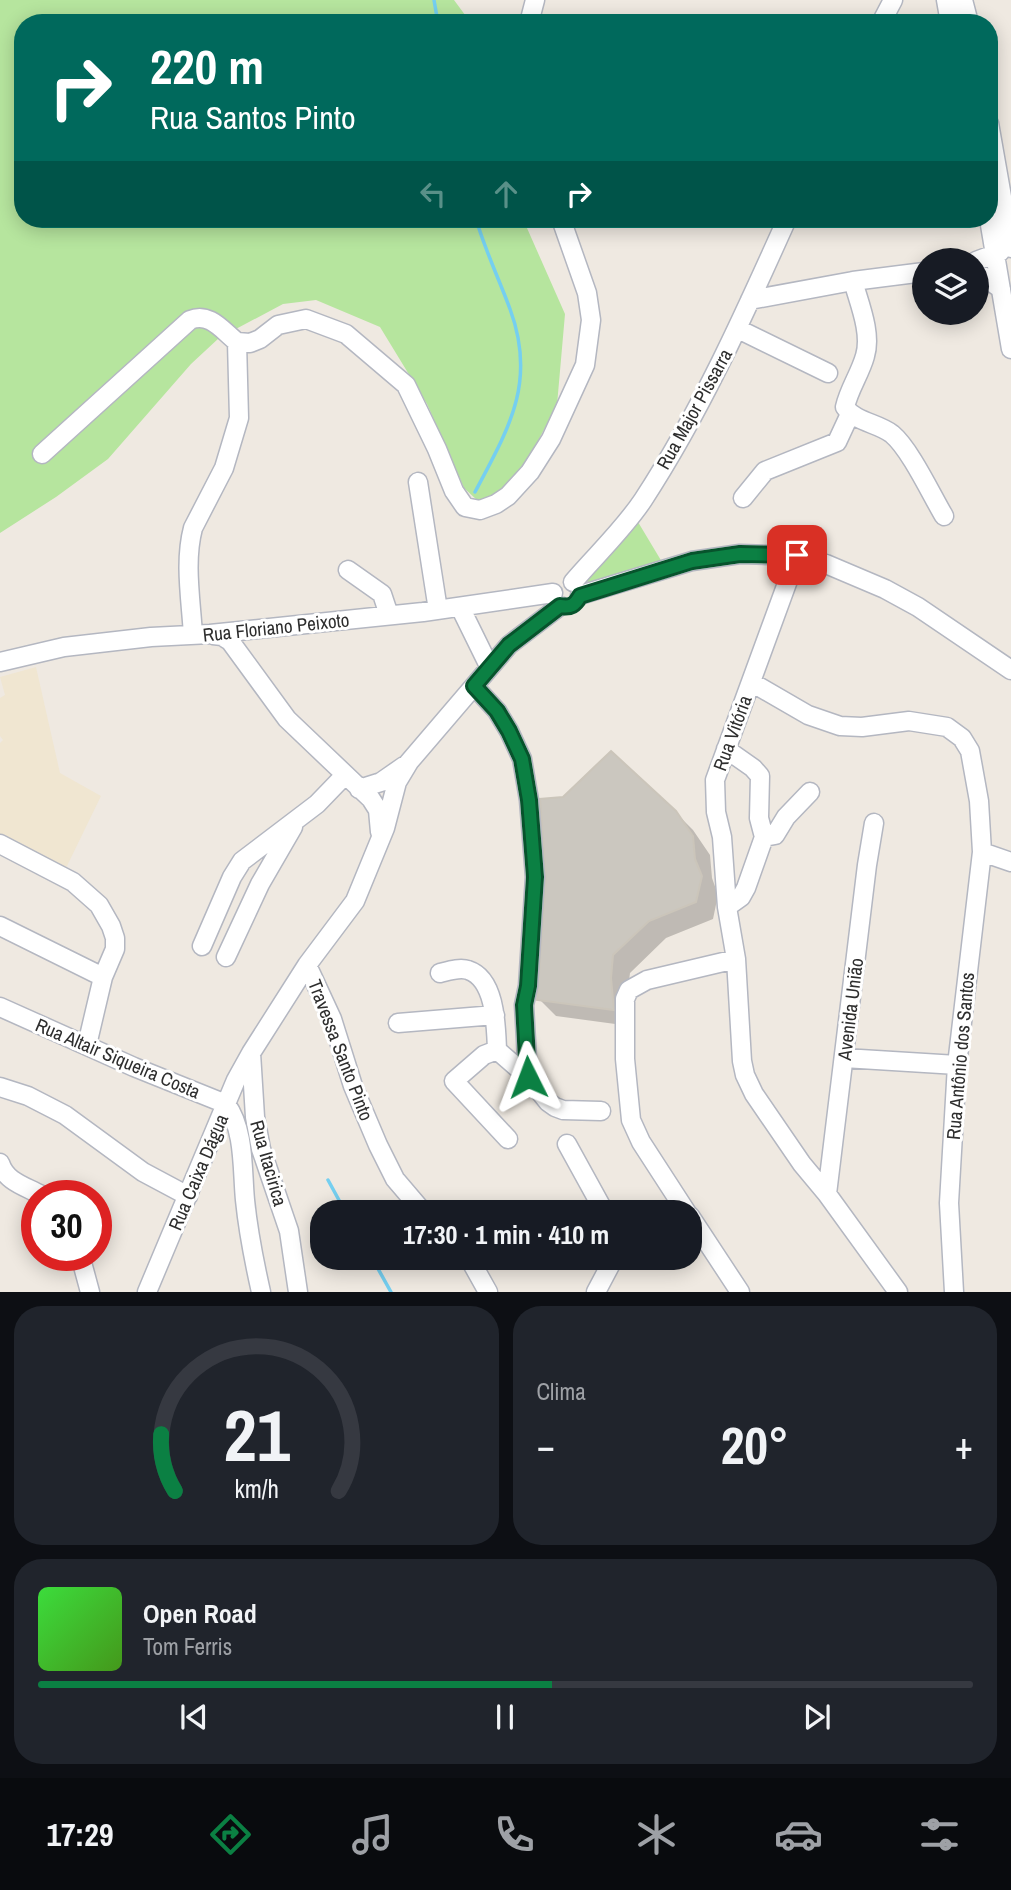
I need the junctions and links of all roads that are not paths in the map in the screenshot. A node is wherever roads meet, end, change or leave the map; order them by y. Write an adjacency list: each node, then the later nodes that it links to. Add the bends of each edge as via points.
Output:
1 (998, 165): 2 (street)
2 (1008, 211): 6 (street)
3 (564, 228): 15 (street, via 587,293 591,320 585,365 551,439 530,472 508,496 481,510 465,507 454,491 406,385 346,334 306,319 278,324 250,343)
4 (783, 228): 8 (street, Rua Major Pissarra)
5 (993, 228): 6 (street)
6 (1003, 251): 11 (street)
7 (912, 274): 10 (street)
8 (762, 275): 12 (street, via 764,287); 13 (street, Rua Major Pissarra)
9 (989, 280): 11 (street)
10 (853, 281): 12 (street); 18 (street, via 867,346 846,403)
11 (1001, 289): 16 (street)
12 (775, 295): 13 (street)
13 (750, 300): 14 (street, Rua Major Pissarra)
14 (738, 329): 17 (street); 25 (street, Rua Major Pissarra, via 706,394 642,502)
15 (237, 342): 19 (street, via 209,318 190,320); 31 (street, via 239,418 224,468 193,528 188,558)
16 (1011, 349)
17 (828, 373)
18 (850, 414): 21 (street, via 838,442 765,471); 22 (street, via 878,425 901,443)
19 (42, 454)
20 (418, 482): 28 (street)
21 (743, 498)
22 (944, 516)
23 (797, 555): 25 (street, via 740,554 692,561); 35 (street, via 885,589); 36 (street, Rua Vitória)
24 (348, 570): 29 (street, via 382,594)
25 (577, 589): 26 (street, via 560,582)
26 (557, 600): 27 (street, Rua Floriano Peixoto); 34 (street)
27 (460, 607): 28 (street, Rua Floriano Peixoto); 34 (street)
28 (438, 610): 29 (street, Rua Floriano Peixoto)
29 (390, 615): 30 (street, Rua Floriano Peixoto)
30 (252, 629): 31 (street, Rua Floriano Peixoto); 32 (street, via 242,637)
31 (201, 635): 32 (street, via 226,637); 33 (street, Rua Floriano Peixoto, via 64,647)
32 (241, 655): 40 (street, via 287,719)
33 (0, 662)
34 (489, 666): 37 (street)
35 (1010, 670)
36 (751, 682): 38 (street, Rua Vitória); 48 (street, Rua Antônio dos Santos, via 808,715 840,726 909,721 947,727 962,738 974,770)
37 (474, 686): 39 (street); 66 (street, via 509,731 522,759 529,800 535,877 524,1005)
38 (726, 749): 45 (street, via 760,776); 50 (street, Rua Vitória, via 715,792)
39 (410, 762): 41 (street, via 381,782); 46 (street, Travessa Santo Pinto, via 397,782)
40 (345, 775): 41 (street); 43 (street)
41 (359, 789): 46 (street, via 377,810)
42 (810, 792): 45 (street, via 775,835)
43 (297, 820): 52 (street, via 242,861); 53 (street)
44 (874, 823): 64 (street, Avenida União)
45 (764, 837): 50 (street, via 746,888)
46 (381, 838): 55 (street, Travessa Santo Pinto, via 355,901)
47 (0, 844): 57 (street, via 73,882 99,905 115,938)
48 (982, 852): 49 (street); 65 (street, Rua Antônio dos Santos)
49 (1011, 862)
50 (727, 907): 54 (street, Rua Vitória)
51 (0, 926): 57 (street)
52 (202, 946)
53 (226, 957)
54 (736, 959): 74 (street, Rua Vitória, via 746,1074 754,1094); 78 (street, via 647,979 629,990 625,999 631,1120)
55 (307, 965): 63 (street); 76 (street, Travessa Santo Pinto, via 379,1145 395,1179)
56 (440, 973): 59 (street, via 464,968 475,974 488,990)
57 (103, 978): 61 (street)
58 (0, 1007): 61 (street, Rua Altair Siqueira Costa)
59 (495, 1014): 60 (street); 62 (street)
60 (398, 1023)
61 (86, 1045): 68 (street, Rua Altair Siqueira Costa)
62 (497, 1050): 66 (street); 70 (street, via 484,1055 454,1081)
63 (251, 1053): 68 (street, Rua Caixa Dágua); 86 (street, Rua Itacirica, via 259,1139 289,1231)
64 (844, 1058): 65 (street); 74 (street, Avenida União)
65 (957, 1065): 91 (street, Rua Antônio dos Santos, via 949,1203)
66 (528, 1077): 69 (street, via 555,1107)
67 (0, 1087): 75 (street, via 65,1115 143,1172)
68 (229, 1109): 75 (street, Rua Caixa Dágua); 85 (street, via 242,1157)
69 (601, 1111)
70 (508, 1139)
71 (566, 1144): 77 (street)
72 (0, 1163): 73 (street, via 11,1181)
73 (21, 1186)
74 (827, 1194): 90 (street, Rua Vitória)
75 (188, 1196): 84 (street, Rua Caixa Dágua)
76 (413, 1200)
77 (598, 1200)
78 (679, 1200)
79 (702, 1235): 89 (street)
80 (476, 1270): 87 (street)
81 (608, 1270): 88 (street)
82 (84, 1271): 83 (street)
83 (90, 1292)
84 (147, 1292)
85 (261, 1292)
86 (298, 1292)
87 (488, 1292)
88 (596, 1292)
89 (740, 1292)
90 (898, 1292)
91 (954, 1292)

